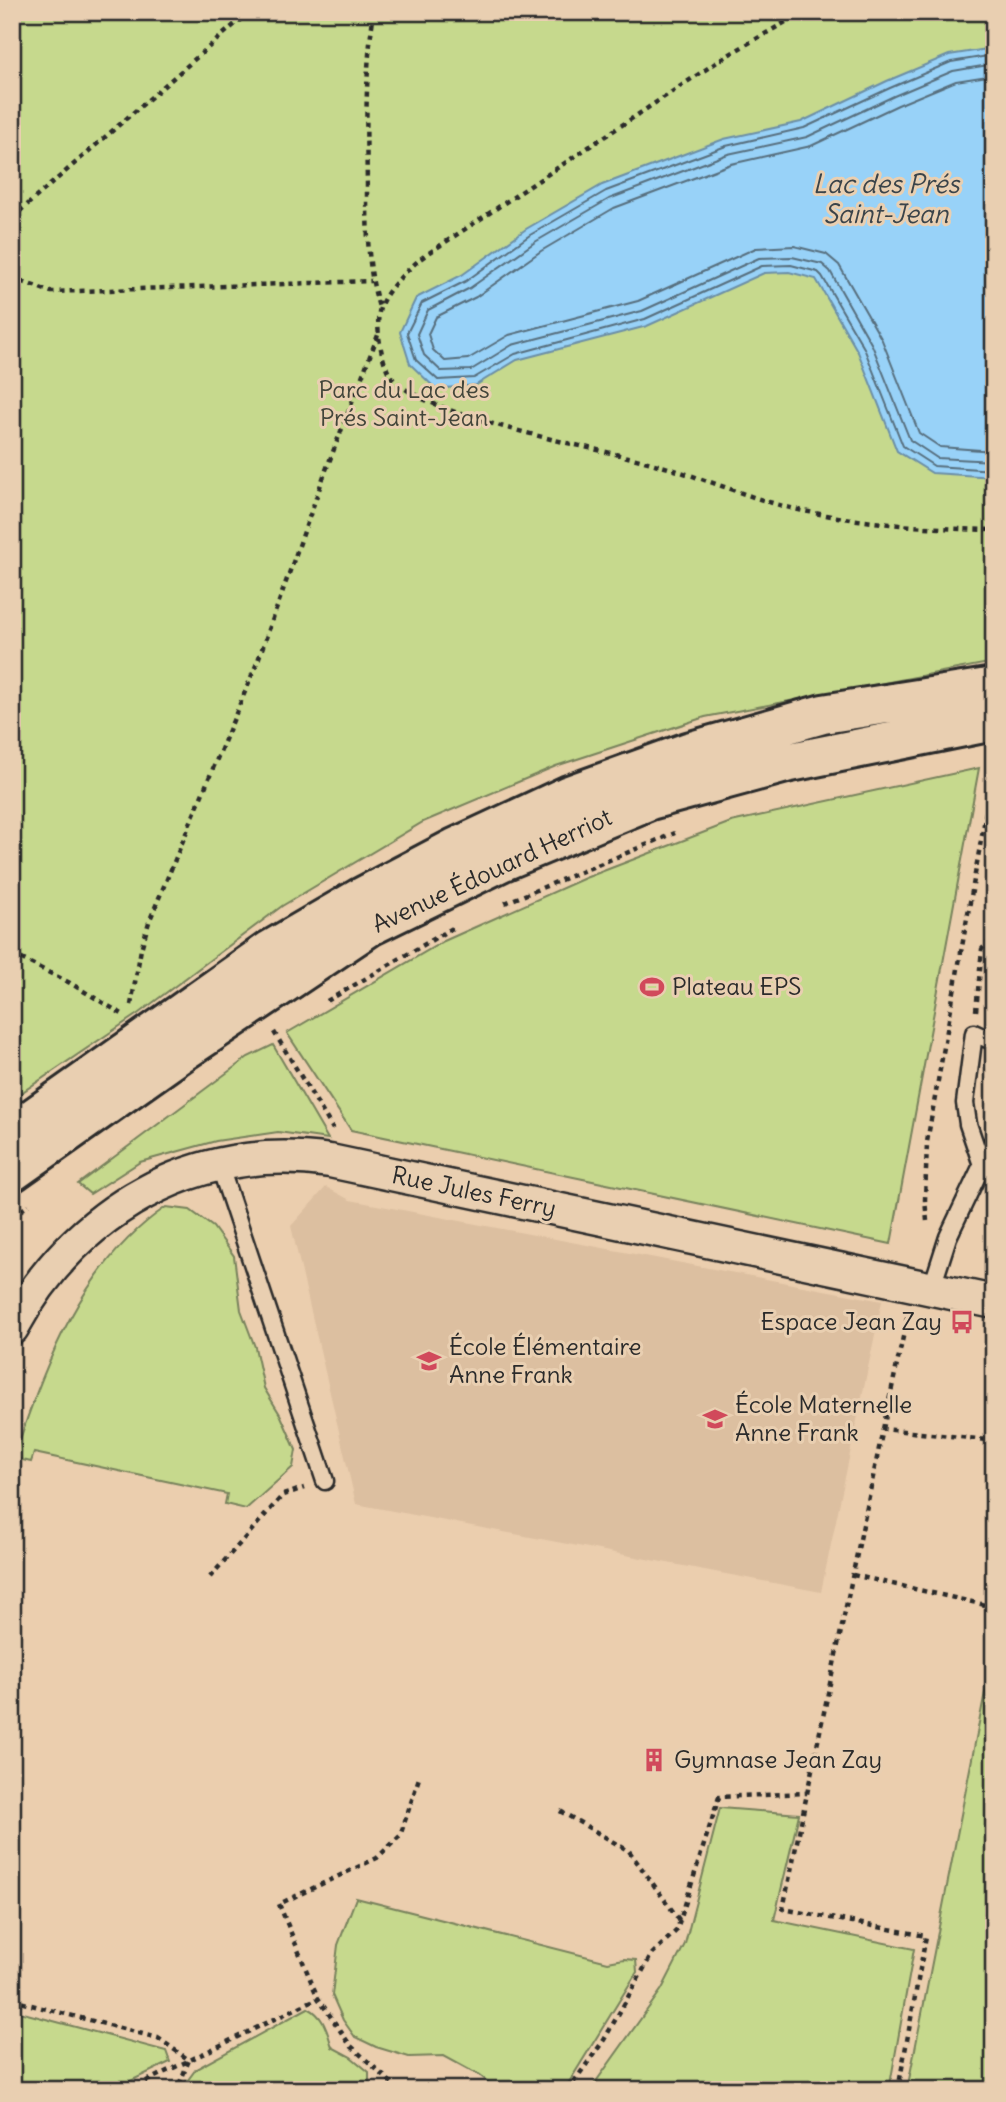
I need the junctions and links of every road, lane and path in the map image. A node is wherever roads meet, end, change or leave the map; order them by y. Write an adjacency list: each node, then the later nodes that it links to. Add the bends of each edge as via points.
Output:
1 (249, 12): 4 (path)
2 (374, 12): 6 (path, via 366,160)
3 (803, 12): 7 (path, via 723,58 420,259 399,279)
4 (12, 218)
5 (12, 278): 6 (path, via 51,292)
6 (371, 281): 7 (path)
7 (380, 308): 8 (path)
8 (379, 334): 9 (path, via 390,374 407,390 478,419 656,464 798,510 934,529); 20 (path, via 257,663 149,922 141,949)
9 (994, 530)
10 (994, 687): 20 (main road, Avenue Édouard Herriot, via 823,715 688,752 569,795 360,898)
11 (994, 721): 30 (main road, Avenue Édouard Herriot, via 786,763 650,800 501,862 370,926 179,1054)
12 (994, 768): 32 (path, via 927,1142)
13 (676, 832): 14 (path)
14 (502, 904)
15 (466, 921): 18 (path)
16 (994, 936): 22 (path, via 982,949)
17 (12, 954): 20 (path, via 90,995)
18 (322, 1004)
19 (286, 1025): 21 (path)
20 (136, 1030): 25 (main road, Avenue Édouard Herriot)
21 (274, 1032): 23 (path); 29 (path)
22 (974, 1033): 24 (lane); 28 (lane, via 965,1103)
23 (263, 1038)
24 (994, 1042)
25 (12, 1133)
26 (994, 1140): 28 (lane)
27 (219, 1164): 29 (street, Rue Jules Ferry, via 296,1156); 35 (street, Rue Jules Ferry, via 168,1180 110,1213 56,1264); 38 (lane)
28 (982, 1165): 33 (lane)
29 (356, 1167): 33 (street, Rue Jules Ferry)
30 (23, 1186): 31 (path)
31 (12, 1216)
32 (928, 1229)
33 (922, 1288): 34 (street, Rue Jules Ferry); 36 (path)
34 (994, 1302)
35 (12, 1328)
36 (883, 1429): 37 (path); 39 (path)
37 (988, 1440)
38 (325, 1481): 40 (path, via 283,1495)
39 (853, 1575): 41 (path); 43 (path)
40 (210, 1577)
41 (994, 1607)
42 (419, 1778): 46 (path, via 400,1836 377,1858 279,1905)
43 (807, 1793): 45 (path, via 719,1797); 53 (path, via 783,1909 926,1936)
44 (560, 1811): 45 (path, via 629,1851)
45 (680, 1921): 52 (path, via 677,1930 652,1954 604,2040)
46 (318, 1998): 48 (path); 51 (path, via 350,2045)
47 (12, 2000): 48 (path, via 158,2038)
48 (189, 2060): 49 (path); 50 (path)
49 (128, 2090)
50 (177, 2090)
51 (399, 2090)
52 (568, 2090)
53 (898, 2090)

